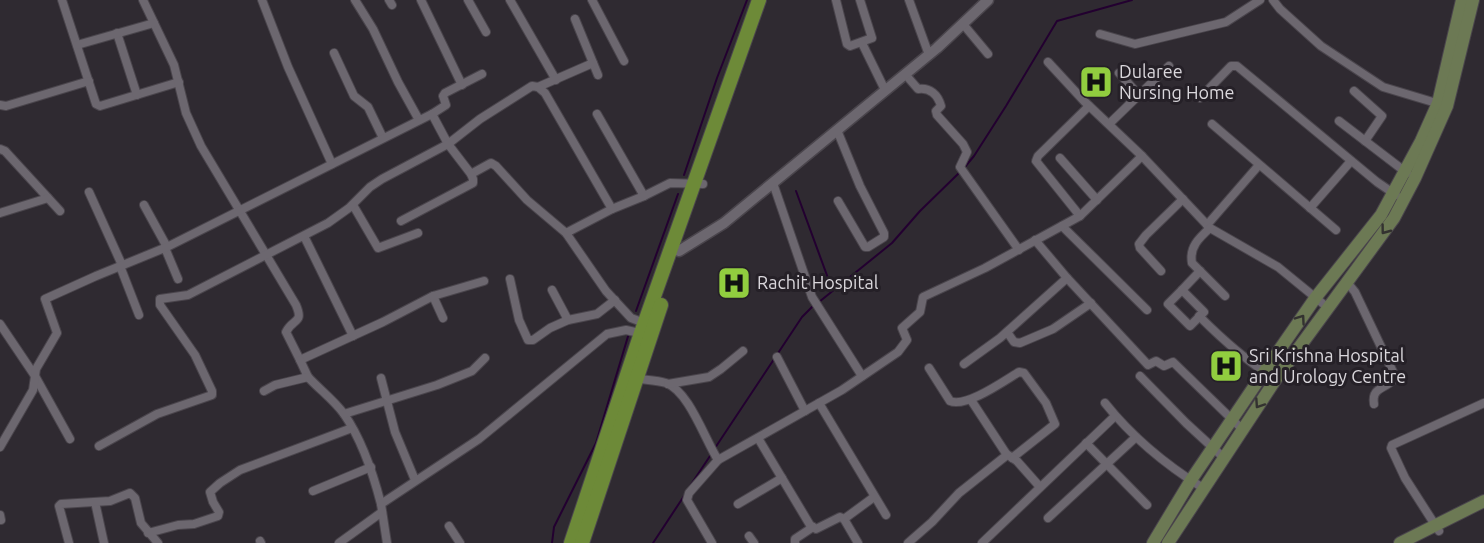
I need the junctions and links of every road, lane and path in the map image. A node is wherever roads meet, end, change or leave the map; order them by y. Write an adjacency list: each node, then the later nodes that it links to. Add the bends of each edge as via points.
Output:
1 (62, 0): 26 (street)
2 (143, 0): 20 (street)
3 (262, 0): 65 (street)
4 (355, 0): 53 (street)
5 (421, 0): 41 (street)
6 (468, 0): 22 (street)
7 (510, 0): 38 (street)
8 (592, 0): 30 (street)
9 (759, 0): 69 (main road)
10 (766, 0): 69 (main road)
11 (836, 0): 25 (street, via 847,44)
12 (860, 0): 25 (street, via 872,36)
13 (909, 0): 29 (street)
14 (988, 0): 21 (street)
15 (1260, 0): 24 (street, via 1226,22 1135,44)
16 (1273, 0): 48 (street, via 1321,46 1383,87)
17 (1462, 0): 48 (main road)
18 (1473, 0): 48 (main road)
19 (575, 19): 32 (street)
20 (154, 22): 23 (street); 40 (street)
21 (963, 24): 28 (street); 29 (street)
22 (486, 32)
23 (117, 33): 26 (street); 45 (street)
24 (1100, 34)
25 (862, 44): 43 (street)
26 (77, 45): 39 (street)
27 (334, 53): 58 (street, via 354,96 368,107)
28 (988, 54)
29 (929, 55): 36 (street)
30 (624, 61)
31 (1048, 62): 50 (street)
32 (593, 63): 37 (street); 38 (street)
33 (1169, 66): 46 (street)
34 (1119, 73): 46 (street)
35 (482, 74): 41 (street)
36 (906, 74): 43 (street); 96 (street, via 914,87 931,90 940,100 937,115 966,152 960,167)
37 (598, 75)
38 (556, 80): 42 (street)
39 (88, 81): 45 (street, via 100,106); 49 (street)
40 (179, 82): 45 (street); 84 (street, via 186,113 201,146)
41 (462, 85): 51 (street, via 445,93 446,105)
42 (538, 87): 60 (street, via 522,91); 82 (street)
43 (885, 90): 57 (street)
44 (1353, 91): 59 (street, via 1383,116)
45 (137, 95)
46 (1139, 95): 55 (street)
47 (1200, 98): 64 (street, via 1231,66 1237,66)
48 (1442, 104): 68 (main road)
49 (0, 105)
50 (1089, 106): 55 (street); 86 (street, via 1036,161)
51 (432, 114): 53 (street); 60 (street)
52 (597, 114): 73 (street)
53 (419, 120): 58 (street)
54 (1339, 121): 59 (street)
55 (1108, 124): 62 (street)
56 (1212, 124): 66 (street)
57 (837, 130): 70 (street); 77 (street, via 884,237 865,247)
58 (383, 138): 65 (street)
59 (1365, 141): 68 (street)
60 (448, 144): 67 (street); 79 (street, via 382,179)
61 (0, 149): 74 (street)
62 (1142, 156): 75 (street); 76 (street)
63 (1060, 158): 75 (street)
64 (1351, 160): 72 (street); 81 (street)
65 (332, 164): 84 (street)
66 (1259, 165): 81 (street); 89 (street)
67 (471, 174): 87 (street, via 473,183); 92 (street, via 491,163)
68 (1410, 175): 72 (main road); 78 (main road)
69 (699, 183): 73 (street, via 670,183); 97 (main road)
70 (773, 183): 97 (street, via 724,223); 132 (street, via 812,297)
71 (89, 192): 99 (street)
72 (1393, 193): 78 (street); 111 (main road, via 1381,215)
73 (644, 196): 82 (street)
74 (48, 198): 83 (street); 85 (street)
75 (1097, 200): 86 (street)
76 (1183, 200): 89 (street); 100 (street, via 1139,244)
77 (838, 201)
78 (1404, 201): 106 (main road, one-way to 106)
79 (353, 205): 91 (street, via 378,248); 93 (street)
80 (144, 206): 95 (street)
81 (1310, 208): 90 (street)
82 (612, 209): 92 (street)
83 (60, 211)
84 (240, 211): 95 (street); 98 (street)
85 (0, 213)
86 (1080, 216): 88 (street)
87 (401, 221)
88 (1062, 226): 94 (street); 115 (street)
89 (1208, 227): 101 (street, via 1196,241 1190,260); 111 (street, via 1278,267)
90 (1336, 230)
91 (418, 233)
92 (566, 233): 112 (street)
93 (304, 236): 98 (street); 123 (street)
94 (1035, 240): 96 (street); 102 (street)
95 (166, 248): 99 (street); 103 (street)
96 (1018, 249): 132 (street, via 924,297 920,312 902,328 908,340)
97 (675, 250): 121 (main road)
98 (267, 255): 127 (street, via 300,315 286,332); 156 (street, via 188,295 159,301 198,359 212,395 151,417)
99 (121, 266): 116 (street); 131 (street, via 45,299 57,333)
100 (1161, 271)
101 (1200, 272): 108 (street); 110 (street)
102 (1067, 278): 113 (street); 122 (street)
103 (178, 279)
104 (510, 279): 119 (street, via 516,310 528,340)
105 (484, 281): 109 (street)
106 (1346, 281): 114 (main road); 145 (street, via 1393,372 1390,384 1375,392)
107 (552, 290): 119 (street)
108 (1182, 290): 117 (street, via 1204,312); 117 (street, via 1168,304 1190,326)
109 (433, 296): 118 (street); 123 (street)
110 (1226, 296)
111 (1316, 297): 114 (street); 130 (main road, one-way to 111)
112 (615, 300): 119 (street, via 597,314); 121 (street)
113 (1091, 303): 122 (street, via 1053,329 1020,343 1014,342); 149 (street, via 1148,365 1156,361 1164,366 1173,362)
114 (1327, 307): 137 (main road)
115 (1147, 310)
116 (139, 315)
117 (1199, 316): 130 (street)
118 (443, 318)
119 (568, 320)
120 (1, 329): 131 (street)
121 (648, 330): 136 (main road); 164 (street, via 607,334 479,439)
122 (1007, 332): 128 (street)
123 (352, 336): 127 (street)
124 (743, 351): 138 (street, via 709,377)
125 (777, 357): 146 (street)
126 (485, 358): 140 (street, via 472,371)
127 (300, 360): 134 (street)
128 (964, 364)
129 (929, 368): 141 (street, via 952,403)
130 (1264, 372): 137 (street); 149 (main road)
131 (35, 376): 154 (street); 157 (street, via 33,390)
132 (862, 376): 142 (street)
133 (1140, 376): 158 (street)
134 (309, 377): 139 (street); 147 (street)
135 (381, 378): 140 (street)
136 (632, 378): 138 (street); 189 (main road); 190 (main road)
137 (1276, 379): 151 (main road, one-way to 151)
138 (668, 384): 160 (street, via 691,406)
139 (264, 391)
140 (387, 400): 147 (street); 164 (street, via 395,432)
141 (970, 400): 159 (street); 159 (street, via 1022,372 1046,403 1054,425)
142 (819, 403): 146 (street); 169 (street)
143 (1105, 403): 148 (street)
144 (1484, 403): 181 (street, via 1392,445 1405,478)
145 (1374, 404)
146 (805, 411): 153 (street)
147 (344, 414): 150 (street)
148 (1115, 416): 152 (street); 155 (street)
149 (1232, 421): 151 (street); 158 (main road)
150 (352, 428): 162 (street); 182 (street, via 234,473 210,492 218,516)
151 (1242, 429): 158 (main road)
152 (1136, 437): 161 (street); 165 (street)
153 (759, 438): 160 (street); 163 (street)
154 (70, 439)
155 (1086, 443): 161 (street); 166 (street)
156 (99, 446)
157 (0, 447)
158 (1218, 453): 165 (main road); 167 (main road)
159 (1010, 456): 166 (street); 194 (street, via 959,493)
160 (718, 460): 191 (street, via 687,500)
161 (1107, 464): 173 (street); 177 (street)
162 (371, 467): 168 (street); 174 (street)
163 (782, 478): 172 (street); 180 (street)
164 (415, 480): 174 (street)
165 (1191, 480): 167 (street); 196 (main road)
166 (1040, 487): 195 (street)
167 (1203, 488): 197 (main road)
168 (312, 491)
169 (874, 496): 176 (street); 178 (street)
170 (1484, 501): 181 (main road)
171 (94, 502): 182 (street, via 132,494 138,518); 183 (street, via 59,506); 184 (street)
172 (738, 504)
173 (1147, 505)
174 (382, 508): 186 (street); 187 (street)
175 (1484, 509): 181 (main road)
176 (886, 515)
177 (1048, 518)
178 (844, 519): 180 (street); 193 (street)
179 (449, 526): 188 (street)
180 (813, 527): 192 (street)
181 (1437, 528): 198 (main road); 199 (main road)
182 (148, 533): 185 (street)
183 (69, 543)
184 (104, 543)
185 (158, 543)
186 (339, 543)
187 (387, 543)
188 (460, 543)
189 (571, 543)
190 (582, 543)
191 (712, 543)
192 (795, 543)
193 (858, 543)
194 (908, 543)
195 (982, 543)
196 (1153, 543)
197 (1168, 543)
198 (1400, 543)
199 (1417, 543)

